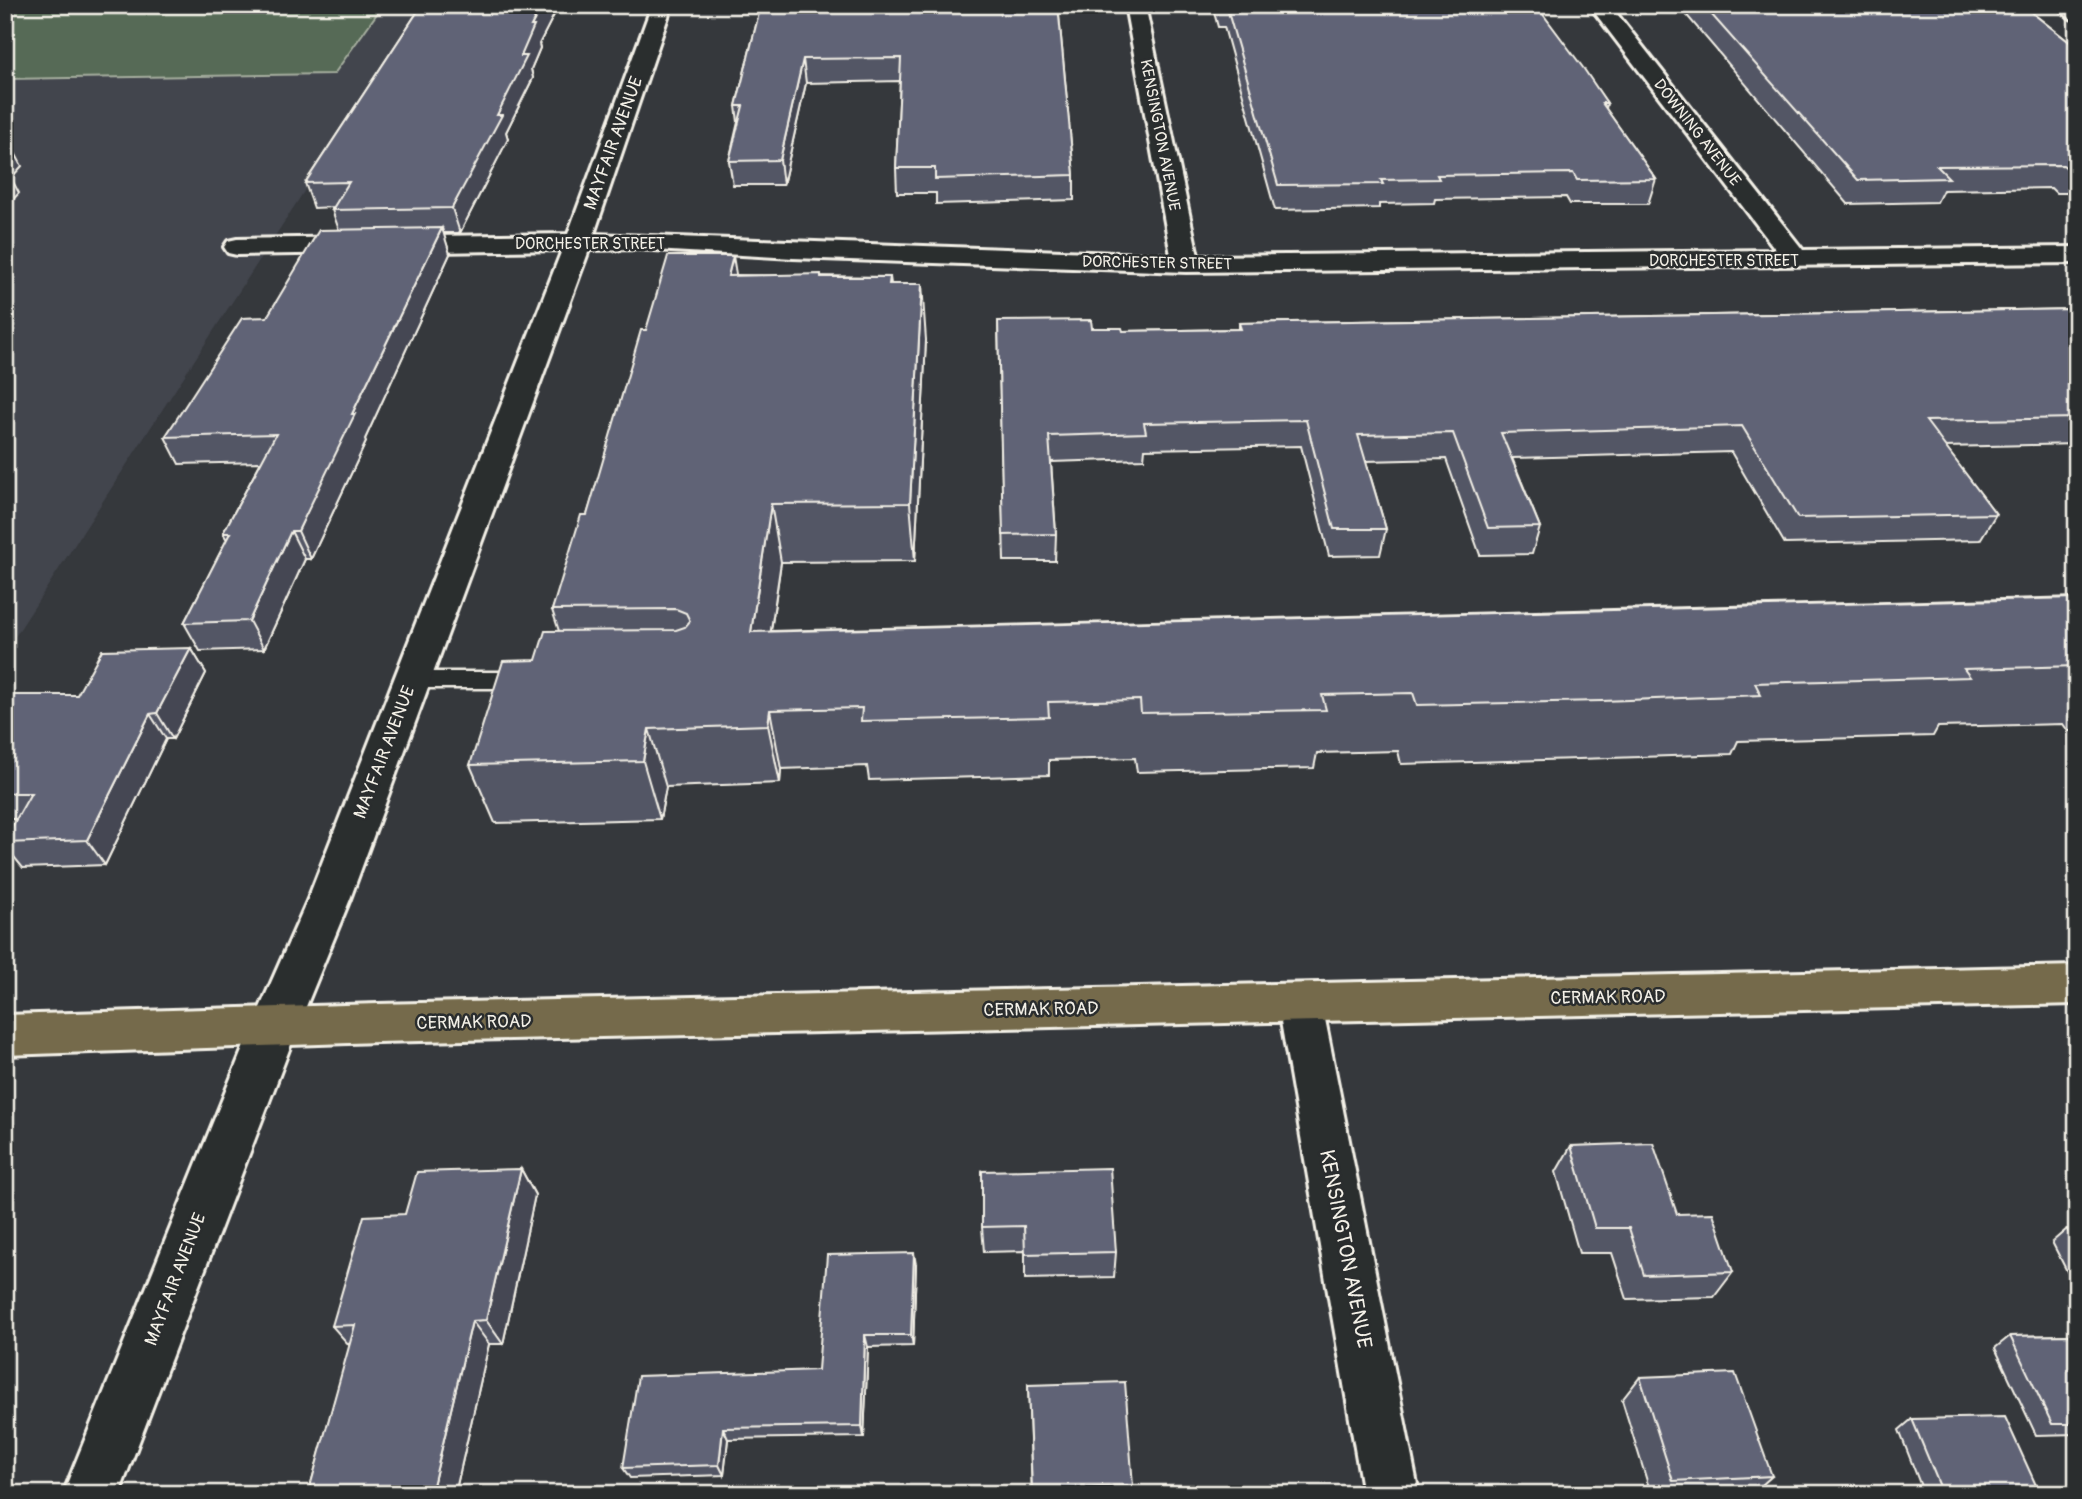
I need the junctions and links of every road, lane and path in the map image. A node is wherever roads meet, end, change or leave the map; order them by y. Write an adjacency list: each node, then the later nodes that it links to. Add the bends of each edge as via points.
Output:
1 (662, 5): 6 (street, MAYFAIR AVENUE)
2 (1135, 5): 10 (street, KENSINGTON AVENUE)
3 (1599, 5): 9 (street, DOWNING AVENUE)
4 (2065, 5): 5 (street)
5 (2077, 14)
6 (578, 241): 7 (street, DORCHESTER STREET); 10 (street, DORCHESTER STREET); 12 (street, MAYFAIR AVENUE)
7 (237, 247)
8 (2077, 255): 9 (street, DORCHESTER STREET)
9 (1797, 260): 10 (street, DORCHESTER STREET)
10 (1186, 264)
11 (555, 679): 12 (lane)
12 (412, 680): 15 (street, MAYFAIR AVENUE)
13 (2077, 985): 14 (main road, CERMAK ROAD)
14 (1300, 1004): 15 (main road, CERMAK ROAD); 18 (street, KENSINGTON AVENUE)
15 (275, 1026): 16 (main road, CERMAK ROAD); 17 (street, MAYFAIR AVENUE)
16 (5, 1035)
17 (91, 1494)
18 (1391, 1494)

